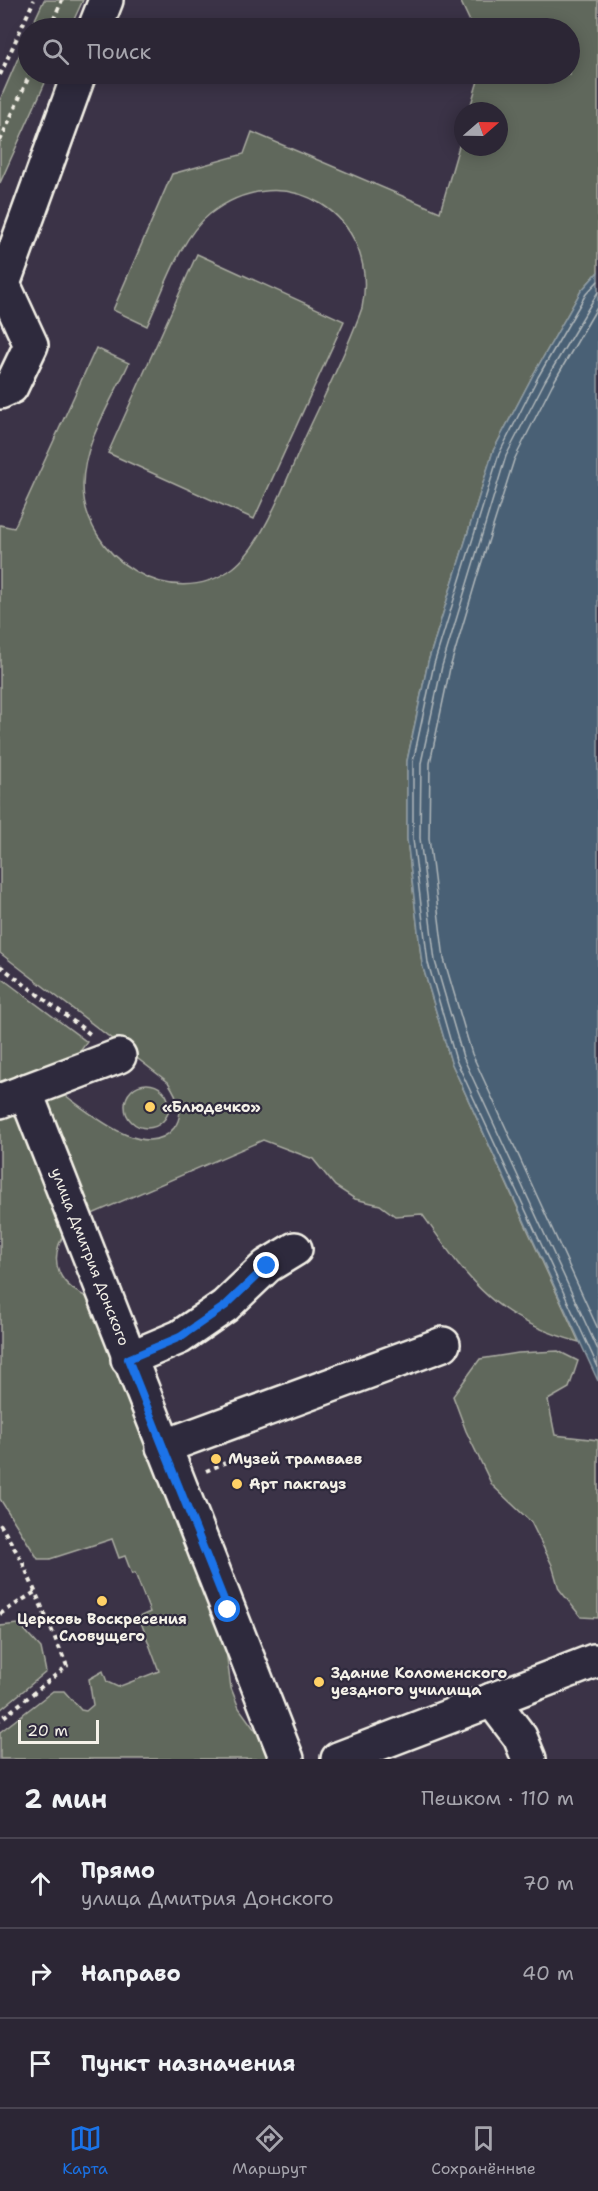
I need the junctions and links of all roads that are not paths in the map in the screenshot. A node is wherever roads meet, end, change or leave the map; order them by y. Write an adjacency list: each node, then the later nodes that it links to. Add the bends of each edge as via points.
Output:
1 (106, 0): 2 (street)
2 (99, 18)
3 (75, 84): 4 (street, via 3,284 30,345 11,387)
4 (0, 392)
5 (119, 1056): 6 (street)
6 (12, 1096): 9 (street, улица Дмитрия Донского, via 74,1222)
7 (295, 1249): 9 (street, via 267,1266 225,1306 180,1337)
8 (443, 1344): 10 (street)
9 (128, 1359): 10 (street, улица Дмитрия Донского)
10 (163, 1447): 13 (street, улица Дмитрия Донского)
11 (594, 1661): 12 (street)
12 (492, 1700): 14 (street); 15 (street, via 520,1737)
13 (287, 1759)
14 (338, 1759)
15 (529, 1759)

